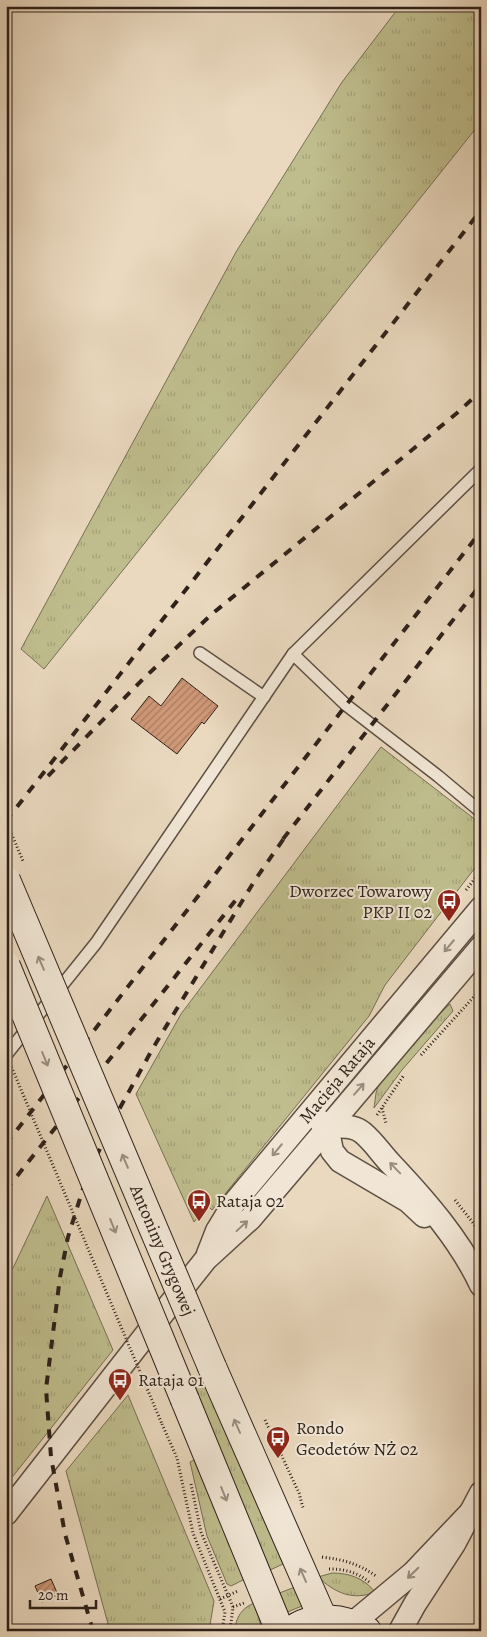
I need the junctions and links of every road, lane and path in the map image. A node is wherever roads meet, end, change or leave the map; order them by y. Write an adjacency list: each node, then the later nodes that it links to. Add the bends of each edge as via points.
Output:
1 (481, 469): 3 (lane)
2 (200, 653): 4 (lane)
3 (292, 654): 4 (lane); 5 (lane, via 346,705)
4 (264, 696): 11 (lane, via 96,944)
5 (481, 812)
6 (6, 880): 23 (street, Antoniny Grygowej, one-way to 6, bridge, via 212,1367)
7 (481, 908): 15 (street, Macieja Rataja, one-way to 15)
8 (481, 947): 16 (street, Macieja Rataja, one-way to 8)
9 (6, 966): 27 (street, Antoniny Grygowej, one-way to 27, bridge)
10 (481, 989): 12 (path)
11 (6, 1055): 25 (path, bridge, via 177,1458 193,1534 225,1612)
12 (419, 1058)
13 (406, 1072): 14 (path)
14 (382, 1107)
15 (309, 1112): 16 (street); 18 (street, Macieja Rataja, one-way to 18, via 234,1203 217,1231)
16 (327, 1126): 17 (street, via 332,1152 340,1161 408,1201); 17 (street, one-way to 16, via 418,1192 362,1133 349,1126); 18 (street, Macieja Rataja, one-way to 16, via 251,1218)
17 (459, 1247): 19 (street)
18 (206, 1260): 22 (street, Macieja Rataja)
19 (481, 1285)
20 (189, 1474): 26 (path, via 201,1532 233,1607)
21 (476, 1503): 24 (street, one-way to 24); 29 (street)
22 (6, 1514)
23 (323, 1619): 24 (street); 28 (street)
24 (360, 1627)
25 (222, 1631)
26 (230, 1631)
27 (280, 1631)
28 (291, 1631)
29 (400, 1631)

